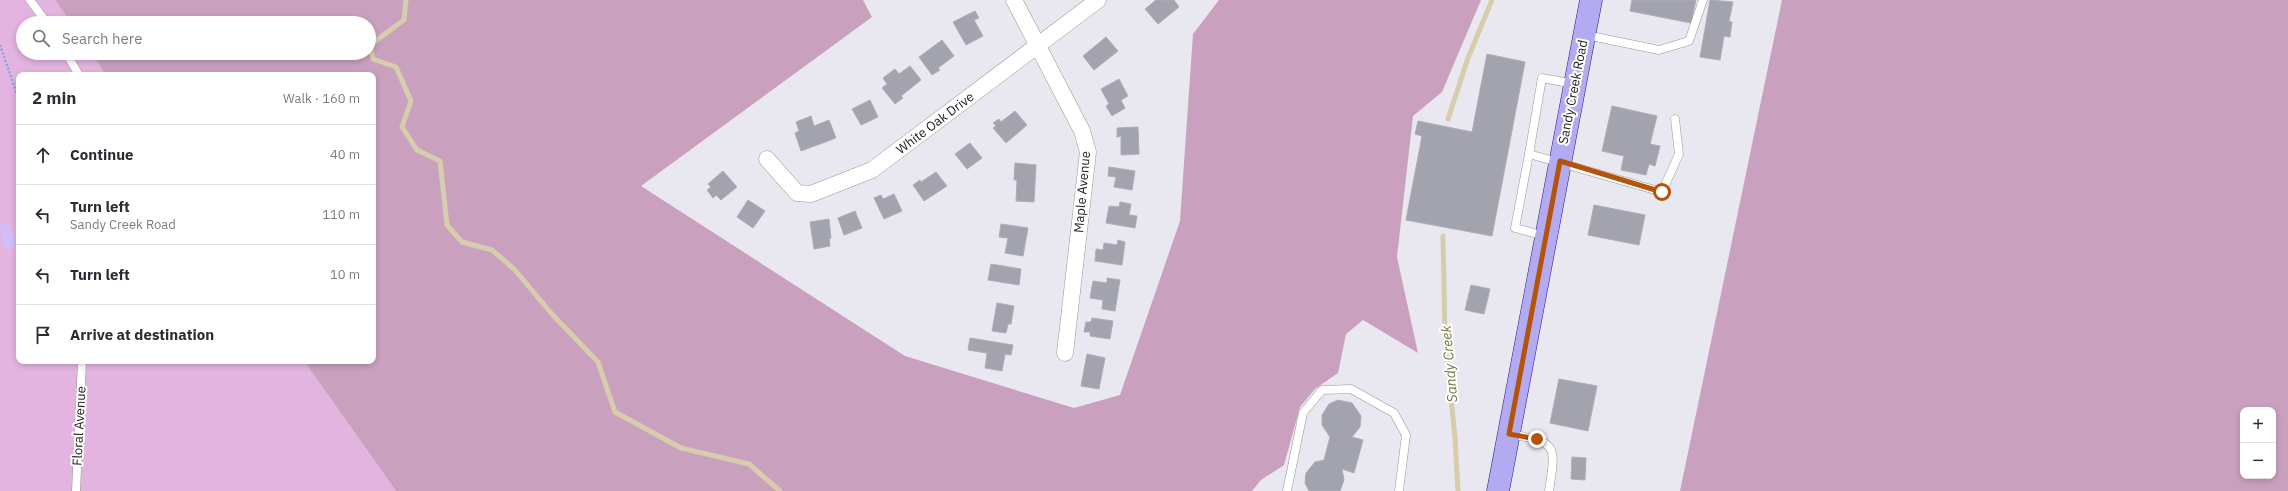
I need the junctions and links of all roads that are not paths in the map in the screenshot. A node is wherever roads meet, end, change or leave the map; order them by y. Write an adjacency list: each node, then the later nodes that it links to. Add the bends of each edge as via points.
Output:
1 (30, 0): 6 (lane)
2 (1014, 0): 8 (street, Maple Avenue)
3 (1098, 0): 8 (street, White Oak Drive)
4 (1591, 0): 7 (main road, Sandy Creek Road)
5 (1703, 0): 7 (lane, via 1689,41 1659,50)
6 (42, 16)
7 (1584, 35): 11 (main road, Sandy Creek Road)
8 (1038, 45): 14 (street, White Oak Drive, via 872,170 811,194 797,193); 17 (street, Maple Avenue, via 1082,131 1088,152)
9 (70, 60): 10 (lane)
10 (77, 72)
11 (1575, 84): 13 (lane, via 1542,78); 15 (main road, Sandy Creek Road)
12 (1675, 119): 15 (lane, via 1679,154 1662,192)
13 (1529, 154): 15 (lane); 16 (lane, via 1515,228)
14 (767, 159)
15 (1560, 161): 16 (main road, Sandy Creek Road)
16 (1546, 236): 19 (main road, Sandy Creek Road)
17 (1064, 353)
18 (82, 364): 20 (lane, Floral Avenue)
19 (1509, 434): 23 (main road, Sandy Creek Road); 24 (lane, via 1537,439 1550,446 1553,467)
20 (76, 491)
21 (1286, 491): 22 (lane, via 1303,412 1322,390 1351,389 1394,413 1406,434)
22 (1399, 491)
23 (1498, 491)
24 (1549, 491)

